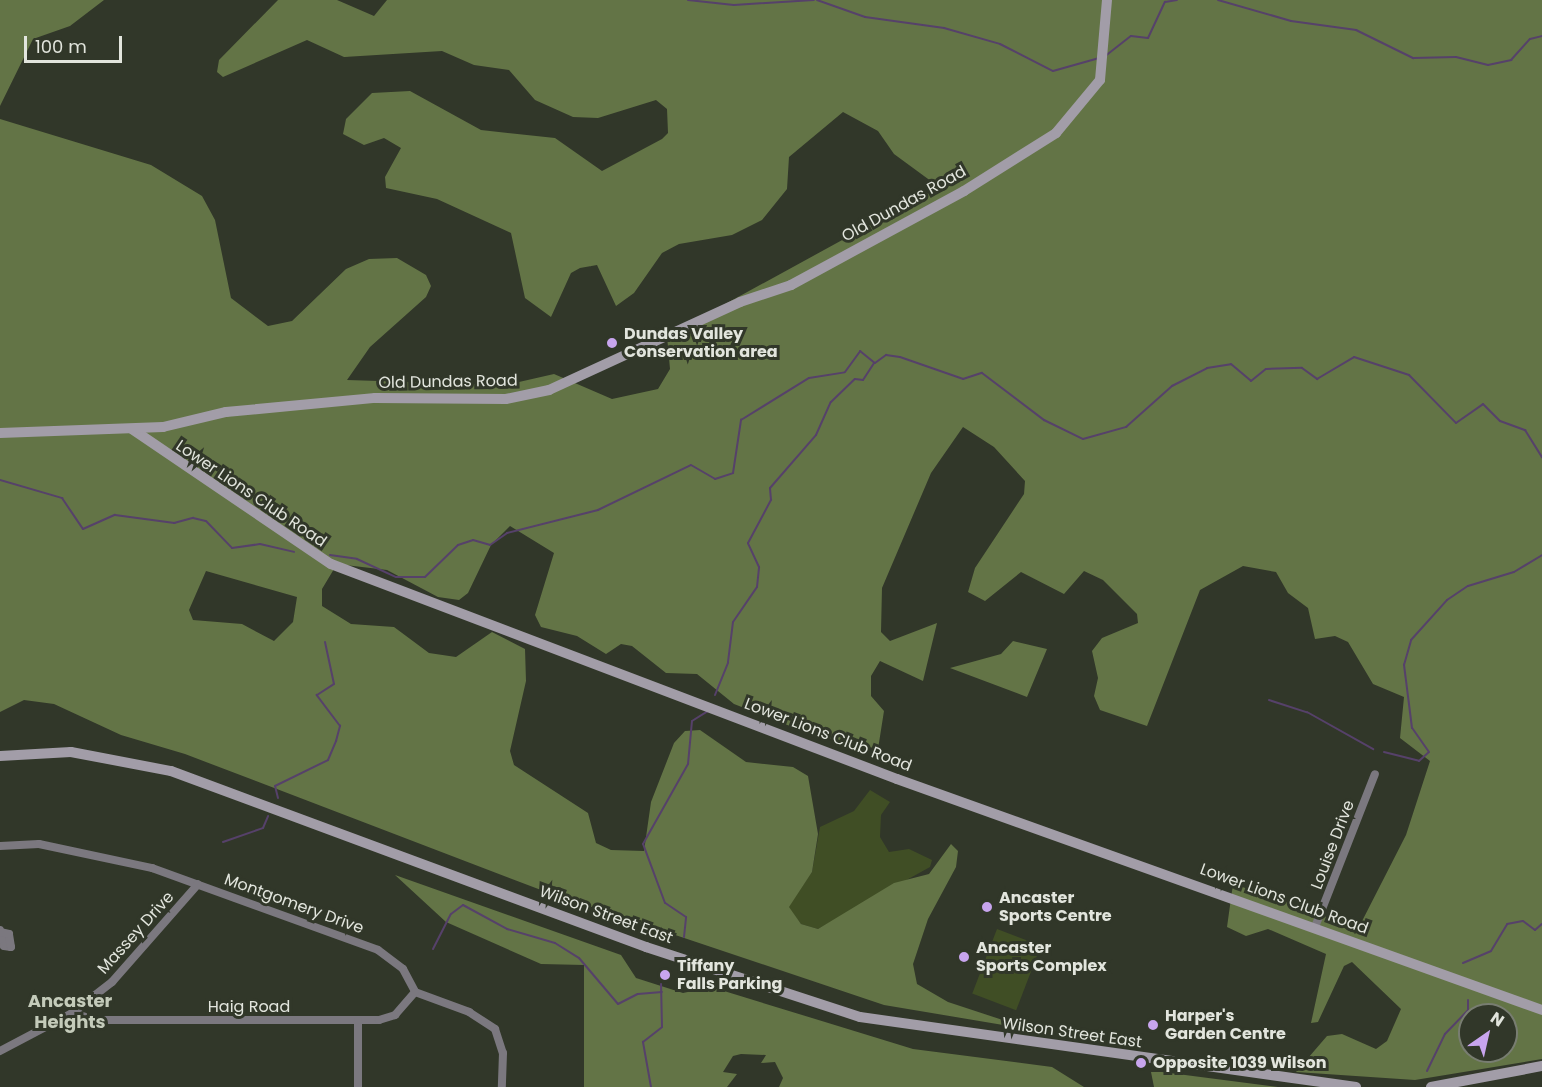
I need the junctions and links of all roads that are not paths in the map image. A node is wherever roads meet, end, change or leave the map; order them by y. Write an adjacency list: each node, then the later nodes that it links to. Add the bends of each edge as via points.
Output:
1 (1107, 0): 2 (street, Old Dundas Road, via 1104,64 1096,88 1066,125 964,191 791,285 740,302 549,390 506,399 375,398 226,412 184,425)
2 (132, 429): 3 (street, Old Dundas Road); 8 (street, Lower Lions Club Road, via 331,564 897,779)
3 (0, 433)
4 (0, 756): 17 (street, Wilson Street East, via 71,752 171,771 646,947 860,1017)
5 (1375, 774): 8 (street, Louise Drive)
6 (0, 846): 7 (street, Montgomery Drive, via 21,843 88,853)
7 (198, 884): 9 (street, Montgomery Drive, via 378,950 398,963); 11 (street, Massey Drive, via 122,974)
8 (1315, 927): 10 (street, Lower Lions Club Road)
9 (415, 992): 12 (street, Haig Road, via 395,1015); 16 (street, via 469,1012 495,1029 503,1053)
10 (1542, 1010)
11 (72, 1013): 12 (street, Haig Road, via 96,1020); 13 (street, Massey Drive)
12 (358, 1021): 15 (street)
13 (0, 1052)
14 (1542, 1066): 18 (street)
15 (358, 1087)
16 (502, 1087)
17 (1356, 1087)
18 (1431, 1087)

